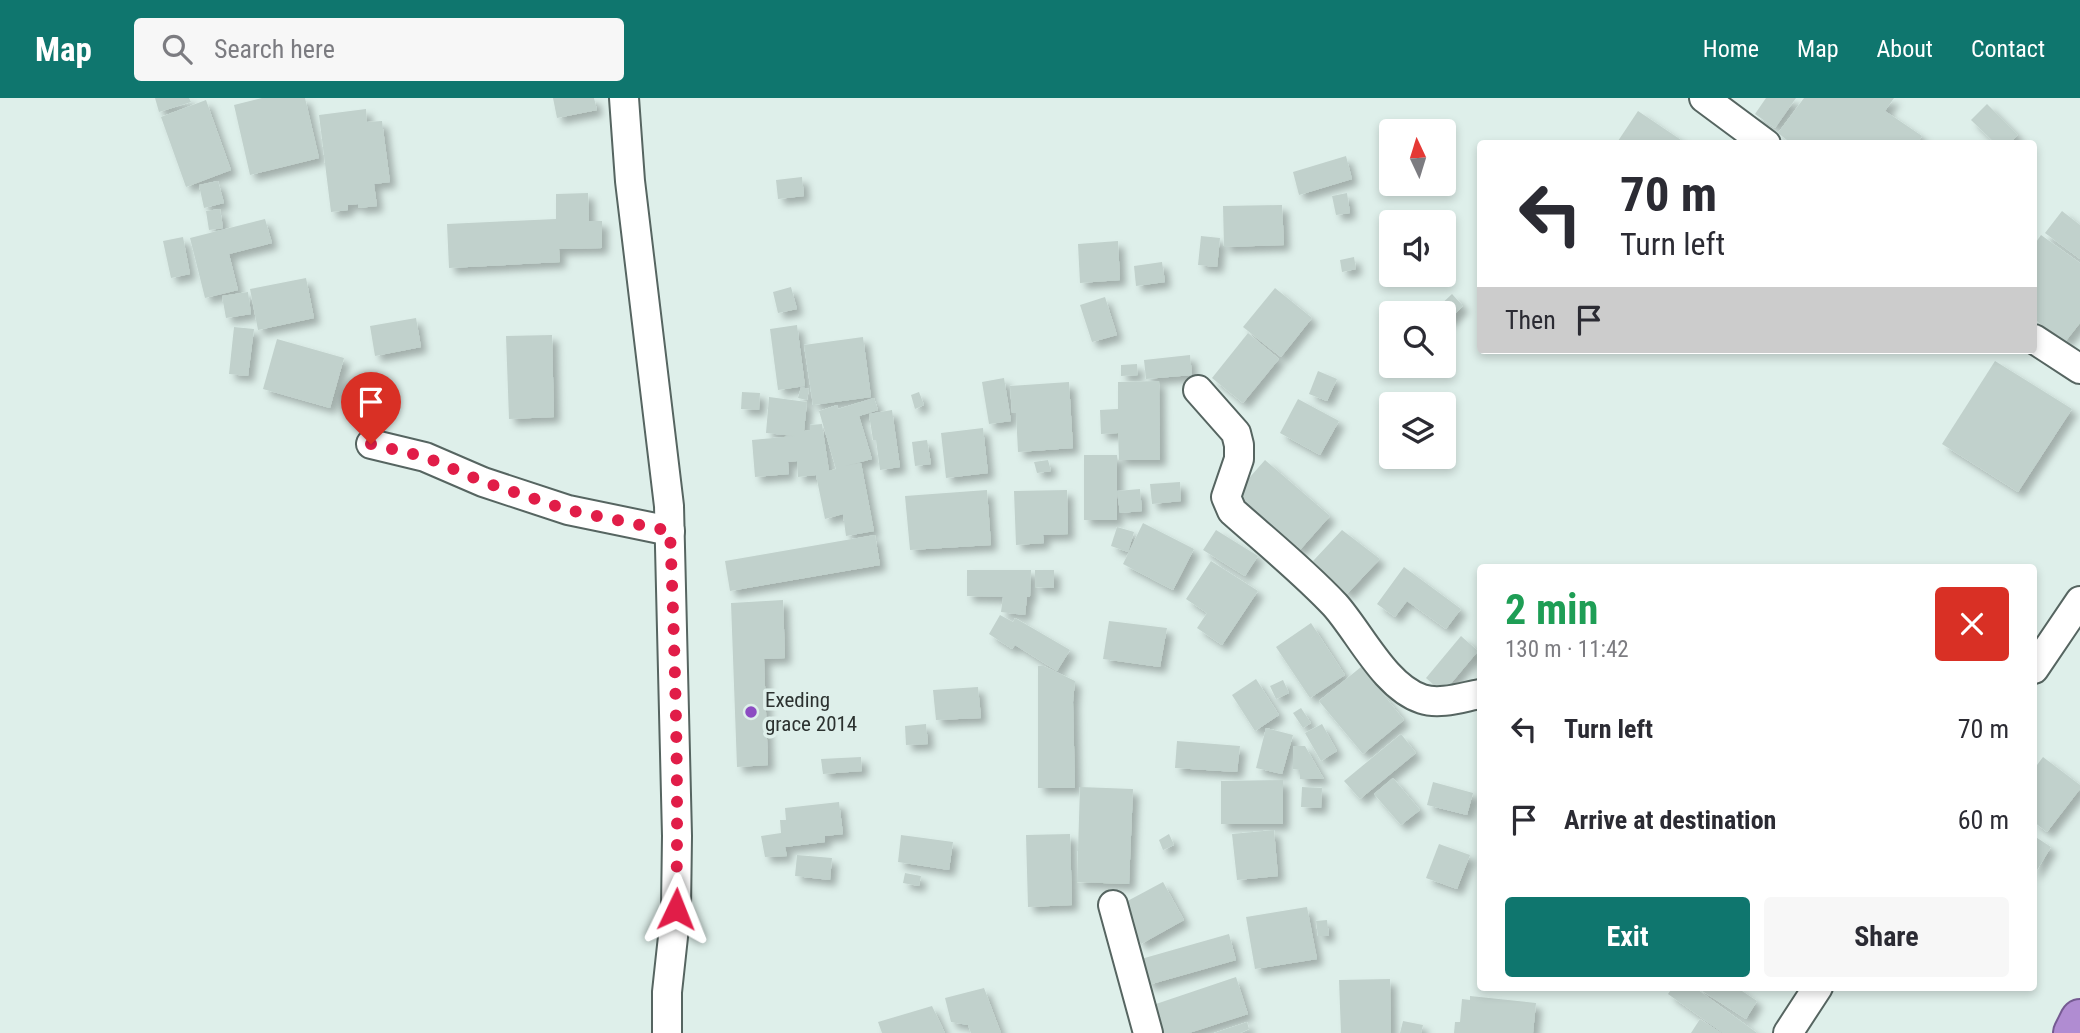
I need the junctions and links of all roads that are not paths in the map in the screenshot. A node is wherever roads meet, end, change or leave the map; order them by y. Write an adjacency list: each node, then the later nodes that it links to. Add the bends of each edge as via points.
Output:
1 (624, 98): 8 (street)
2 (1704, 98): 3 (street)
3 (1761, 140)
4 (2037, 341): 5 (street)
5 (2080, 369)
6 (1198, 390): 11 (street, via 1236,432 1239,459 1226,497 1232,511 1338,608 1398,685 1422,699 1444,701)
7 (371, 444): 8 (street, via 425,457 568,510)
8 (670, 531): 15 (street, via 677,836)
9 (2080, 601): 10 (street)
10 (2037, 665)
11 (1477, 695)
12 (1113, 905): 16 (street)
13 (1815, 991): 17 (street)
14 (2080, 1019): 18 (highway)
15 (667, 1033)
16 (1148, 1033)
17 (1788, 1033)
18 (2073, 1033)

